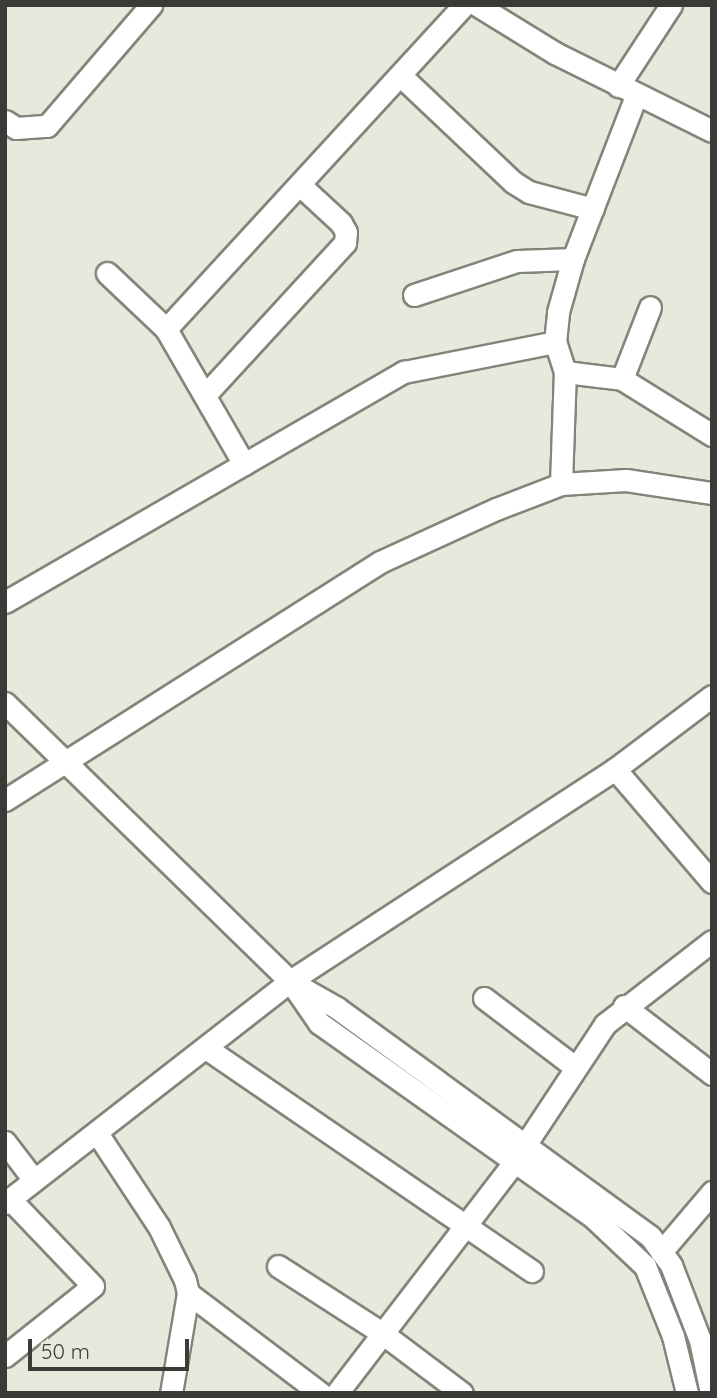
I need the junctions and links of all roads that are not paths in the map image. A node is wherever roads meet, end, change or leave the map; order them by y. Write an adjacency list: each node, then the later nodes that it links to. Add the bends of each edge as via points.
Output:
1 (151, 5): 7 (street, via 47,127 16,128)
2 (464, 5): 5 (street)
3 (477, 5): 6 (street)
4 (671, 5): 6 (street)
5 (401, 76): 9 (street); 10 (street, via 513,182 529,192)
6 (627, 91): 8 (street); 10 (street)
7 (5, 121)
8 (712, 131)
9 (300, 185): 15 (street); 19 (street, via 341,223 345,243)
10 (593, 209): 11 (street)
11 (573, 259): 13 (street, via 517,261); 16 (street)
12 (107, 273): 15 (street)
13 (414, 295)
14 (650, 307): 18 (street)
15 (166, 330): 19 (street)
16 (555, 342): 17 (street); 21 (street, via 404,372)
17 (565, 372): 18 (street); 22 (street)
18 (622, 379): 20 (street)
19 (205, 396): 21 (street)
20 (712, 435)
21 (244, 464): 24 (street)
22 (561, 484): 23 (street, via 626,480); 27 (street, via 380,562)
23 (712, 493)
24 (5, 602)
25 (712, 696): 28 (street)
26 (5, 704): 27 (street)
27 (64, 764): 29 (street); 32 (street)
28 (615, 769): 30 (street); 32 (street)
29 (5, 800)
30 (712, 882)
31 (712, 941): 34 (street)
32 (290, 981): 35 (street); 40 (street, via 319,1023)
33 (484, 998): 36 (street)
34 (624, 1006): 36 (street); 37 (street)
35 (205, 1048): 38 (street); 44 (street)
36 (575, 1067): 40 (street)
37 (712, 1074)
38 (97, 1133): 41 (street); 48 (street, via 159,1227)
39 (5, 1142): 41 (street)
40 (520, 1153): 44 (street); 45 (street, via 650,1236); 51 (street, via 645,1266)
41 (34, 1180): 43 (street)
42 (712, 1192): 45 (street)
43 (8, 1201): 52 (street, via 93,1286)
44 (463, 1223): 47 (street); 49 (street)
45 (661, 1252): 50 (street, via 671,1265)
46 (278, 1266): 49 (street)
47 (532, 1271)
48 (188, 1293): 53 (street); 54 (street)
49 (382, 1333): 55 (street); 56 (street)
50 (701, 1345): 51 (street); 58 (street)
51 (677, 1350): 57 (street)
52 (5, 1356)
53 (172, 1393)
54 (320, 1393)
55 (337, 1393)
56 (461, 1393)
57 (687, 1393)
58 (711, 1393)

